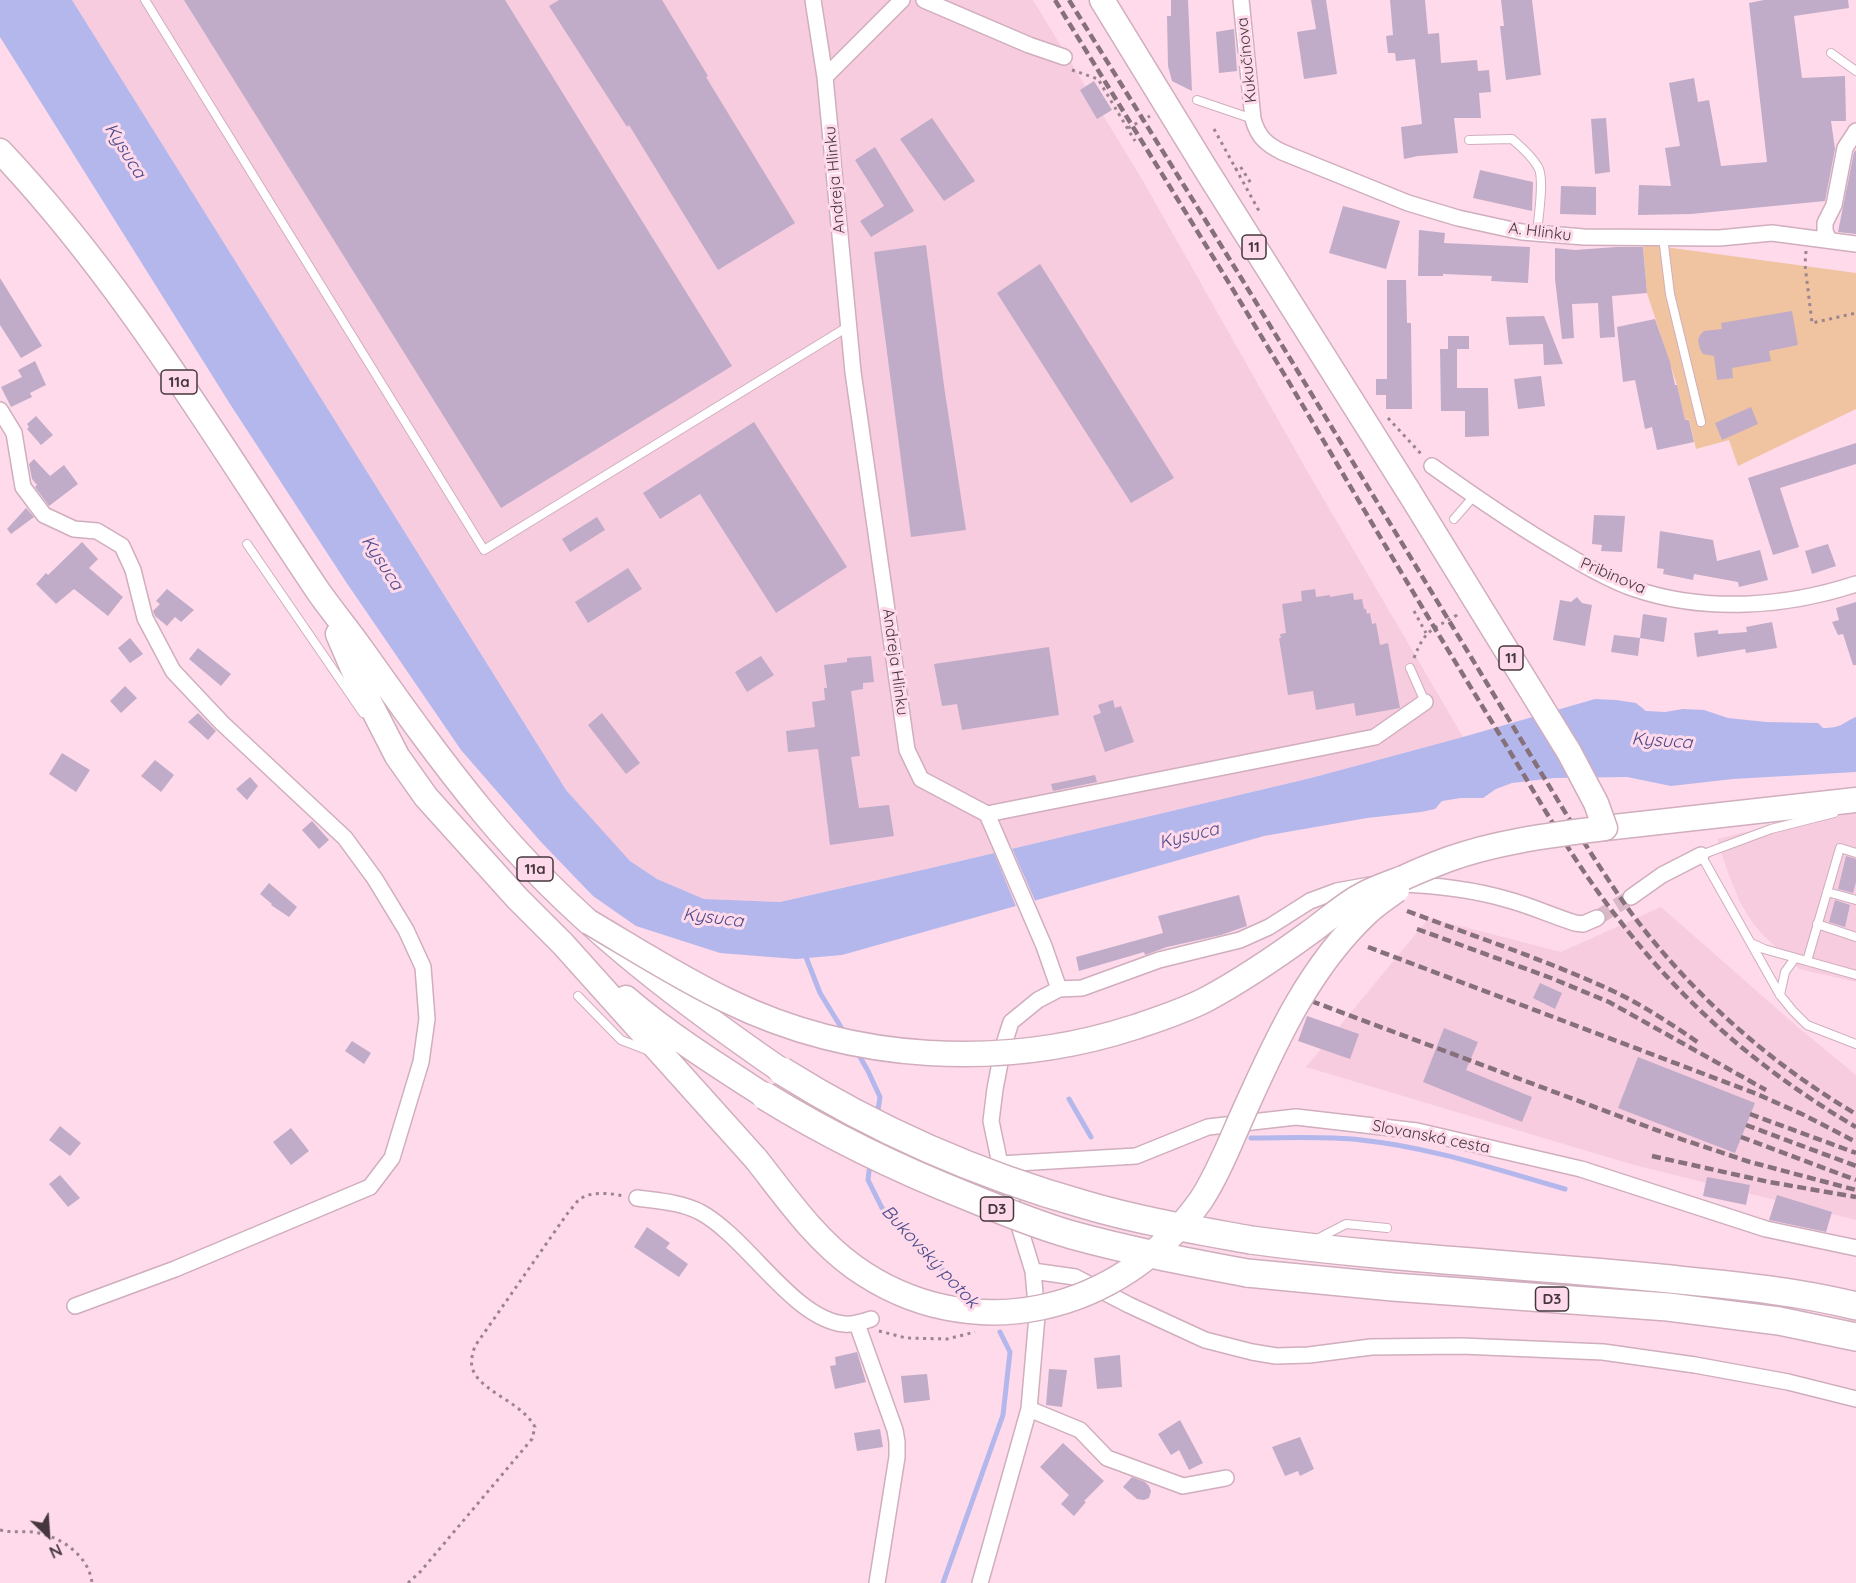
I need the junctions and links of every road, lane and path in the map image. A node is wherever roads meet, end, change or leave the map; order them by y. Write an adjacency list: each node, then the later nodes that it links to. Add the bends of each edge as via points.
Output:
1 (145, 0): 27 (lane, via 484,550)
2 (813, 0): 10 (street, Andreja Hlinku)
3 (902, 0): 10 (street)
4 (924, 0): 8 (street)
5 (1102, 0): 44 (main road, 11, bridge, via 1576,765)
6 (1240, 0): 13 (street, Kukučínova)
7 (1832, 53): 9 (lane)
8 (1066, 63): 14 (path, via 1098,79)
9 (1856, 71)
10 (825, 77): 27 (street, Andreja Hlinku)
11 (1197, 100): 13 (lane)
12 (1151, 115): 14 (path)
13 (1253, 119): 21 (street, A. Hlinku, via 1259,136 1269,146 1386,195 1458,218)
14 (1128, 128): 18 (path)
15 (1214, 129): 20 (path, via 1235,170 1240,166)
16 (1856, 131): 24 (street, via 1845,148 1834,205 1825,223)
17 (1469, 140): 21 (lane, via 1512,139 1533,159 1540,169)
18 (1135, 141)
19 (0, 151): 35 (main road, 11a, via 115,290)
20 (1252, 185)
21 (1537, 233): 22 (street, A. Hlinku)
22 (1663, 237): 23 (street, A. Hlinku, via 1719,238 1772,233); 29 (lane, via 1670,294)
23 (1806, 237): 24 (street, A. Hlinku); 26 (path, via 1812,323)
24 (1829, 240): 25 (street, A. Hlinku)
25 (1856, 244)
26 (1856, 313)
27 (849, 326): 43 (street, Andreja Hlinku, via 908,750 921,779)
28 (0, 410): 73 (street, via 14,433 23,487 44,515 74,529 97,531 122,546 133,570 145,618 173,671 222,723 345,838 406,930 423,967 425,988 427,1019 421,1062 392,1158 370,1187 175,1269)
29 (1701, 422)
30 (1432, 466): 31 (street, Pribinova)
31 (1474, 496): 32 (lane); 34 (street, Pribinova, via 1594,571 1635,589 1683,600 1736,605)
32 (1454, 519)
33 (247, 544): 41 (lane, via 342,684)
34 (1856, 584)
35 (320, 595): 41 (main road, 11a, via 397,756); 52 (main road, 11a, via 484,813)
36 (1461, 607): 38 (path, via 1457,615)
37 (1414, 611): 38 (path)
38 (1426, 633): 39 (path)
39 (1410, 668): 40 (lane)
40 (1425, 702): 43 (street, via 1375,737)
41 (426, 797): 56 (main road, 11a)
42 (1851, 806): 44 (main road); 46 (lane)
43 (987, 814): 60 (street)
44 (1605, 828): 47 (main road, bridge, via 1480,850)
45 (1856, 853): 48 (lane, via 1840,848)
46 (1701, 855): 49 (street); 55 (lane)
47 (1422, 870): 52 (main road, bridge, via 1362,894 1283,952 1205,1000 1115,1033 1012,1052 915,1052 817,1034 729,1002); 64 (main road, bridge, via 1368,912 1316,972 1270,1053 1202,1199 1166,1241 1127,1274 1083,1296 1037,1309 993,1312 949,1308 908,1296 864,1273 824,1241 756,1159)
48 (1827, 892): 50 (lane); 53 (lane)
49 (1631, 897)
50 (1856, 900)
51 (1597, 918): 60 (street, via 1575,923 1510,900 1453,887 1354,887 1310,901 1240,940 1158,960 1082,988)
52 (589, 922): 65 (main road, D3, bridge, via 660,983)
53 (1817, 924): 54 (lane); 58 (lane)
54 (1856, 937)
55 (1752, 943): 57 (lane); 61 (lane)
56 (562, 944): 64 (main road); 66 (main road, D3, via 642,1012)
57 (1795, 958): 58 (lane); 61 (lane, via 1785,972)
58 (1807, 961): 59 (lane)
59 (1856, 975)
60 (1059, 989): 67 (street, via 1011,1022 1003,1047 992,1121)
61 (1780, 995): 63 (lane, via 1807,1025)
62 (578, 996): 64 (lane, via 621,1040)
63 (1856, 1044)
64 (662, 1057)
65 (782, 1071): 70 (highway, D3, bridge, via 879,1126 1008,1181 1163,1225)
66 (765, 1096): 77 (highway, D3, bridge, via 807,1122 930,1182 1082,1237 1156,1256 1247,1273 1668,1307 1779,1321)
67 (999, 1164): 71 (street, Slovanská cesta, via 1136,1156 1208,1127 1296,1117 1417,1131 1581,1169 1766,1229); 72 (street)
68 (637, 1198): 75 (street, via 699,1212 738,1241 810,1311 844,1324); 83 (path, via 611,1194 579,1200 475,1347 471,1364 474,1373 530,1417 535,1427 532,1439)
69 (1387, 1228): 70 (lane, via 1346,1224)
70 (1301, 1247): 74 (highway, D3, via 1757,1288)
71 (1856, 1248)
72 (1033, 1271): 78 (street, via 1075,1277 1205,1340 1276,1356 1371,1347 1603,1352 1788,1382); 79 (street, via 1037,1316)
73 (75, 1306)
74 (1856, 1306)
75 (864, 1321): 76 (path, via 906,1338 947,1339); 84 (street, via 897,1442)
76 (981, 1330)
77 (1856, 1338)
78 (1856, 1399)
79 (1029, 1409): 80 (street, via 1080,1430 1107,1458 1183,1486); 85 (street)
80 (1226, 1478)
81 (0, 1530): 82 (path, via 33,1532 64,1543 87,1565)
82 (92, 1583)
83 (408, 1583)
84 (877, 1583)
85 (980, 1583)

